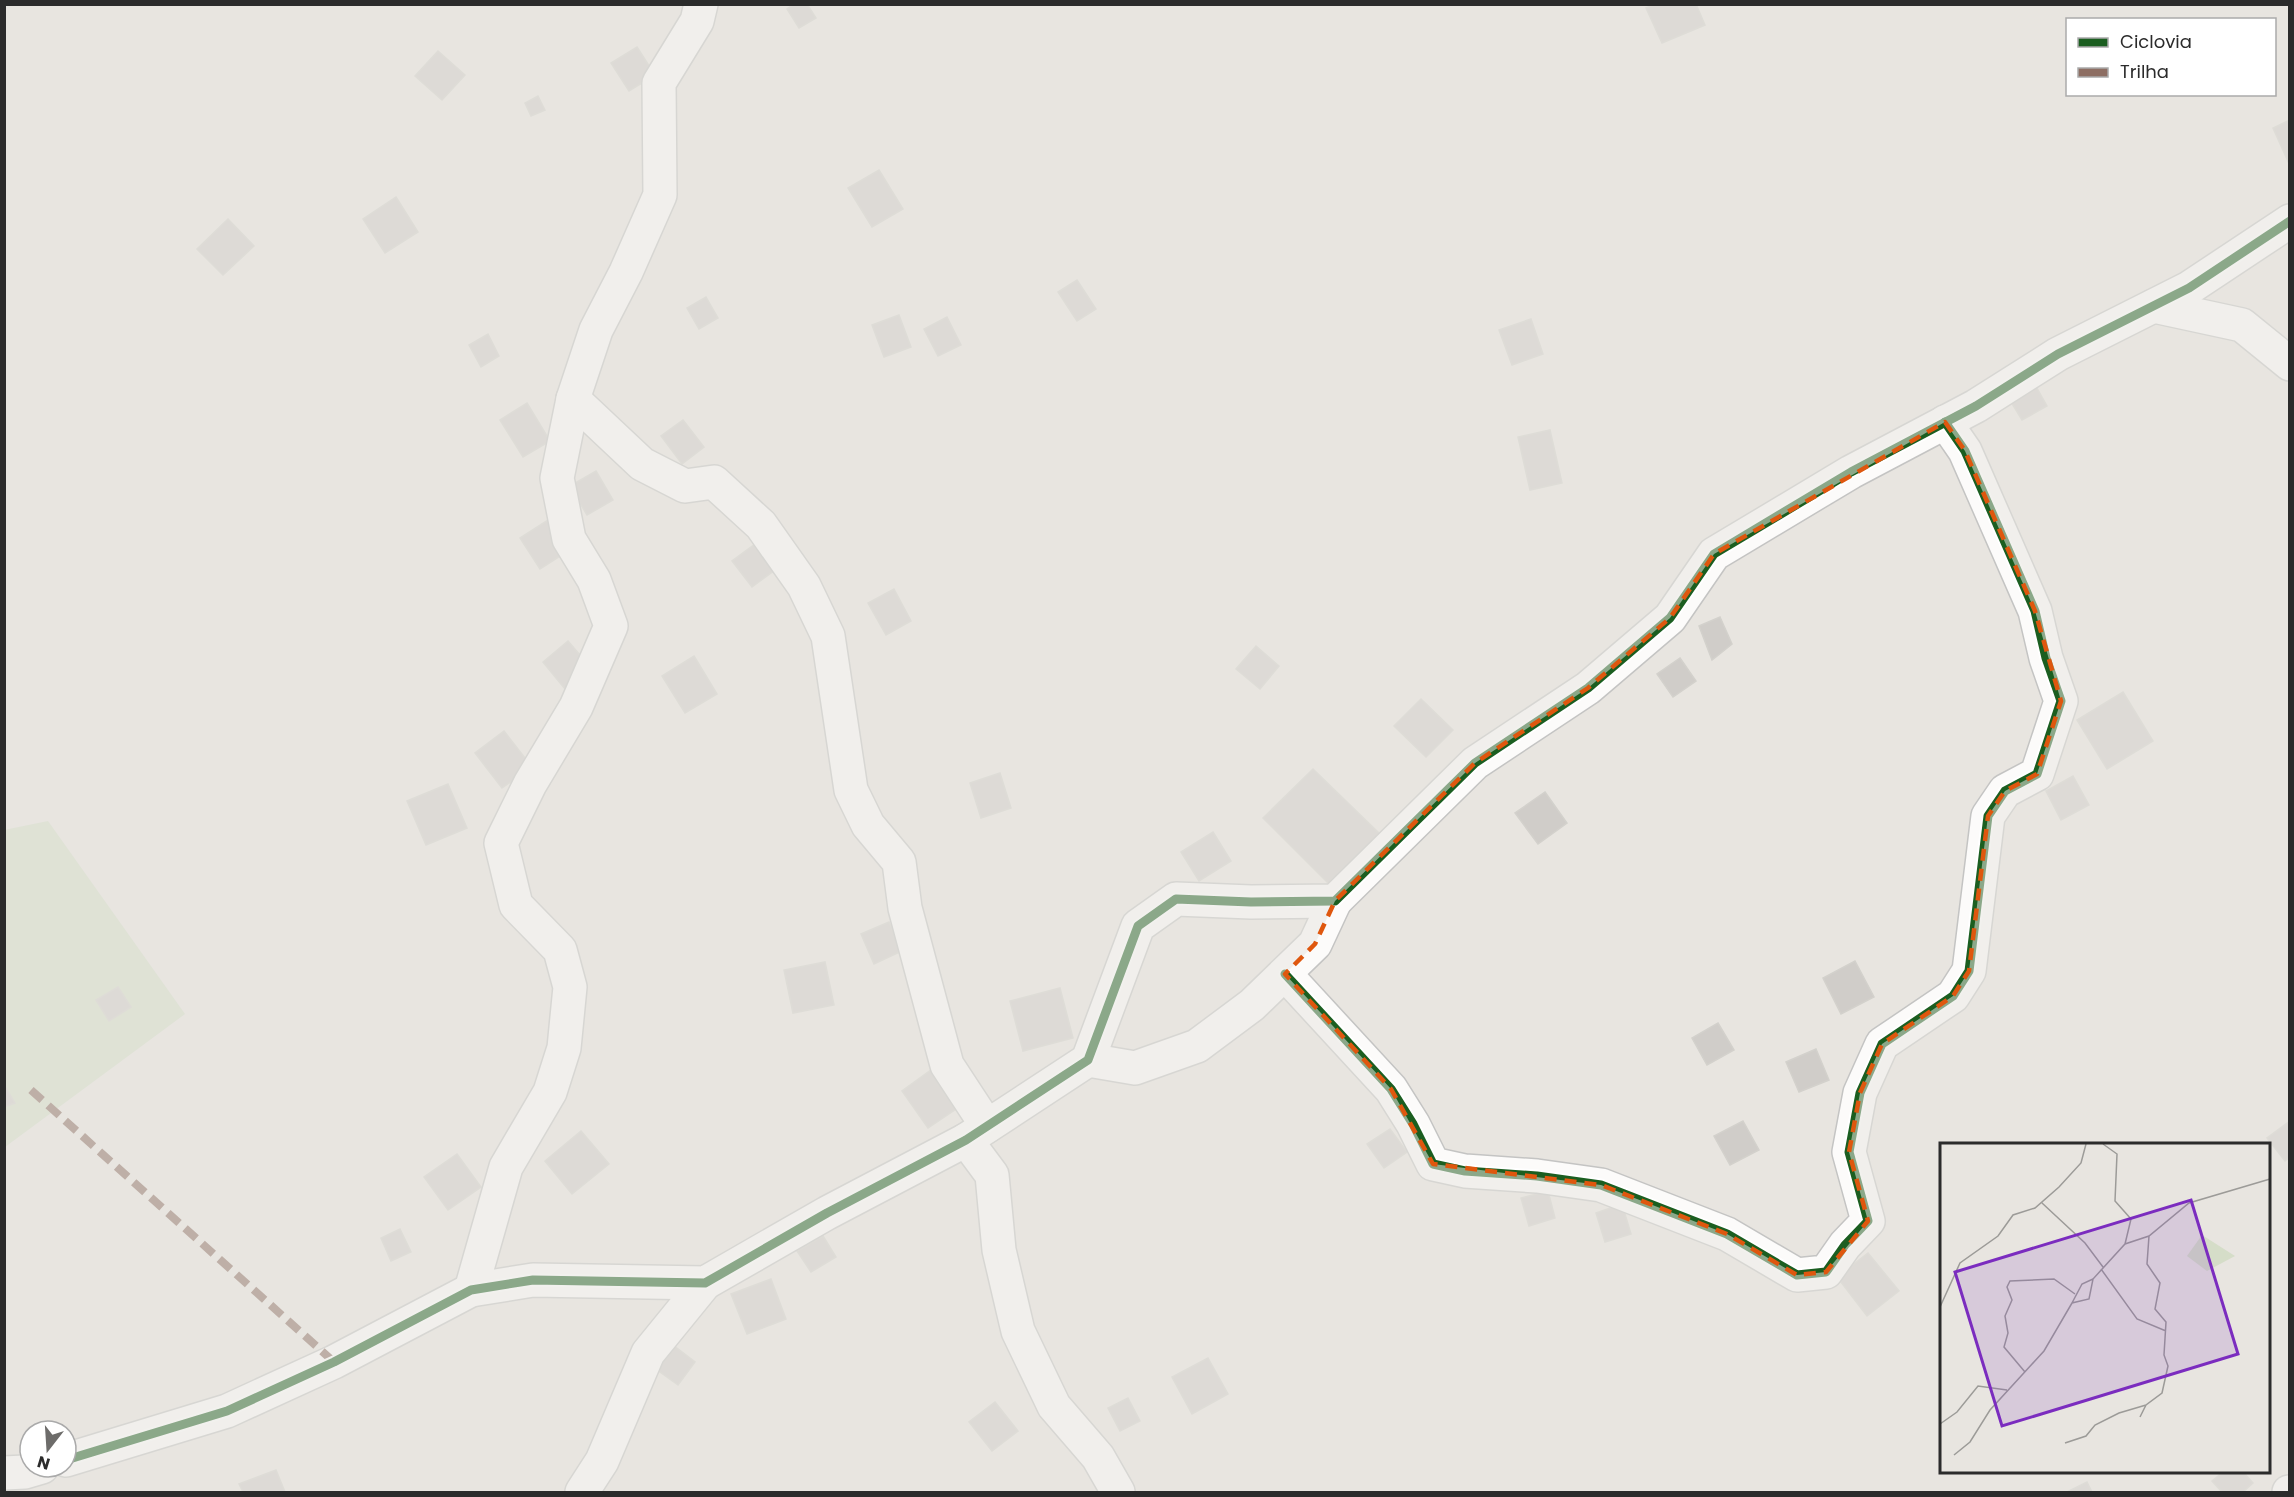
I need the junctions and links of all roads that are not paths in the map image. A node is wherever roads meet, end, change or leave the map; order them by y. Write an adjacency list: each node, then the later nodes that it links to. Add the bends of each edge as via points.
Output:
1 (701, 4): 5 (street, via 697,21 659,83 660,195 596,330)
2 (2289, 221): 3 (street, via 2189,288)
3 (2154, 306): 4 (street, via 2242,325); 6 (street, via 2058,354)
4 (2289, 364)
5 (573, 399): 10 (street, via 642,464 685,486 714,482 761,525 804,586 828,636 850,790 868,825 899,862 905,908 947,1065); 12 (street, via 557,478 569,539 594,580 611,626 576,707 530,784 501,843 516,905 560,950 570,987 564,1048 550,1092 506,1167)
6 (1945, 422): 7 (street, via 1851,472 1714,554 1670,618 1588,688 1475,763); 8 (street, via 1965,451 2035,611 2061,701 2037,774 2005,791 1988,816 1969,971 1953,996 1882,1044 1860,1093 1850,1152 1869,1221 1826,1272 1797,1275 1727,1234 1601,1185 1433,1164 1391,1089)
7 (1335, 902): 8 (street, via 1315,944); 9 (street, via 1176,898 1138,926)
8 (1285, 974): 9 (street, via 1252,1005 1197,1046 1135,1068)
9 (1088, 1060): 10 (street)
10 (976, 1133): 11 (street); 15 (street, via 992,1175 999,1250 1018,1331 1054,1406 1098,1457)
11 (705, 1283): 12 (street, via 533,1280); 14 (street, via 648,1353 602,1461)
12 (471, 1290): 13 (street, via 334,1362 227,1411)
13 (78, 1456)
14 (582, 1492)
15 (1118, 1492)

